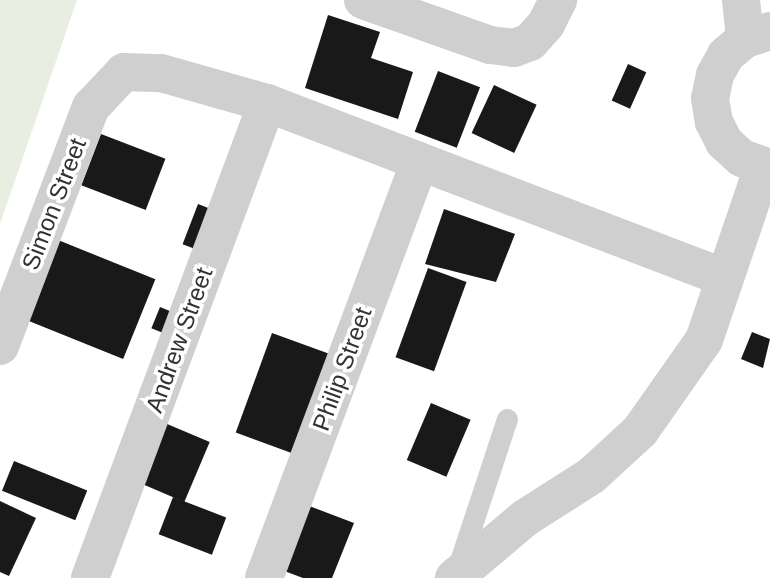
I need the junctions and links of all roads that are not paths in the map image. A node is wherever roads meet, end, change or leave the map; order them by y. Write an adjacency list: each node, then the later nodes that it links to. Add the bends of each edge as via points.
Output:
1 (363, 0): 2 (street, via 490,45 514,48 530,42)
2 (558, 0)
3 (741, 0): 4 (street)
4 (757, 35): 7 (street, via 726,55 710,98 724,142 741,158)
5 (267, 103): 6 (street); 9 (street, Simon Street, via 161,73 124,72 91,107); 11 (street, Andrew Street)
6 (420, 161): 8 (street); 12 (street, Philip Street)
7 (767, 168): 8 (street)
8 (725, 278): 13 (street, via 704,340 640,432 591,475 525,518)
9 (0, 346)
10 (507, 419): 13 (lane)
11 (90, 578)
12 (264, 578)
13 (454, 578)

